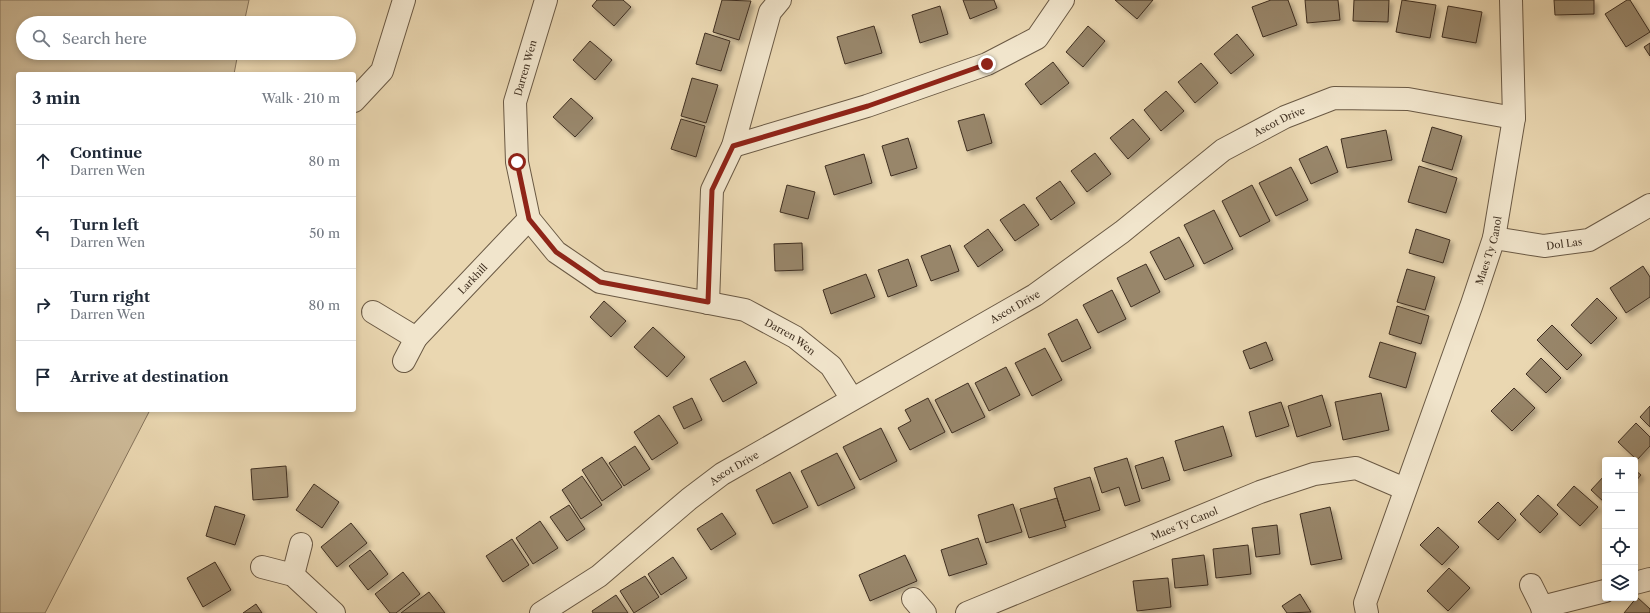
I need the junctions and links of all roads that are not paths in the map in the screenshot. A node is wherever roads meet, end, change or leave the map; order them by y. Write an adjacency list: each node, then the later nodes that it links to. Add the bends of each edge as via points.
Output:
1 (404, 0): 6 (street, via 382,71)
2 (546, 0): 10 (street, Darren Wen, via 515,102 517,162)
3 (780, 0): 8 (street, via 770,12)
4 (1063, 0): 8 (street, via 1037,38 987,64 868,106)
5 (1511, 0): 7 (street, Maes Ty Canol)
6 (356, 99)
7 (1514, 118): 11 (street, Maes Ty Canol); 16 (street, Ascot Drive, via 1408,99 1379,98 1334,98 1285,117 1223,150 1122,232 1035,295)
8 (733, 146): 12 (street, via 712,190)
9 (1650, 205): 11 (street, Dol Las, via 1589,240 1544,246)
10 (529, 219): 12 (street, Darren Wen, via 556,252 600,282); 14 (street, Larkhill)
11 (1494, 238): 17 (street, Maes Ty Canol, via 1470,312)
12 (708, 302): 16 (street, Darren Wen, via 745,310 795,337 831,366)
13 (373, 312): 14 (street)
14 (416, 338): 15 (street, Larkhill)
15 (404, 361)
16 (852, 399): 27 (street, Ascot Drive, via 722,474 599,576)
17 (1405, 489): 28 (street, Maes Ty Canol, via 1356,468 1314,474 1260,492); 29 (street, Maes Ty Canol, via 1365,603)
18 (301, 544): 20 (street)
19 (262, 567): 20 (street)
20 (293, 575): 26 (street)
21 (1650, 579): 22 (street)
22 (1638, 582)
23 (1531, 585): 25 (street)
24 (1602, 592): 25 (street)
25 (1542, 610)
26 (334, 613)
27 (541, 613)
28 (967, 613)
29 (1366, 613)

